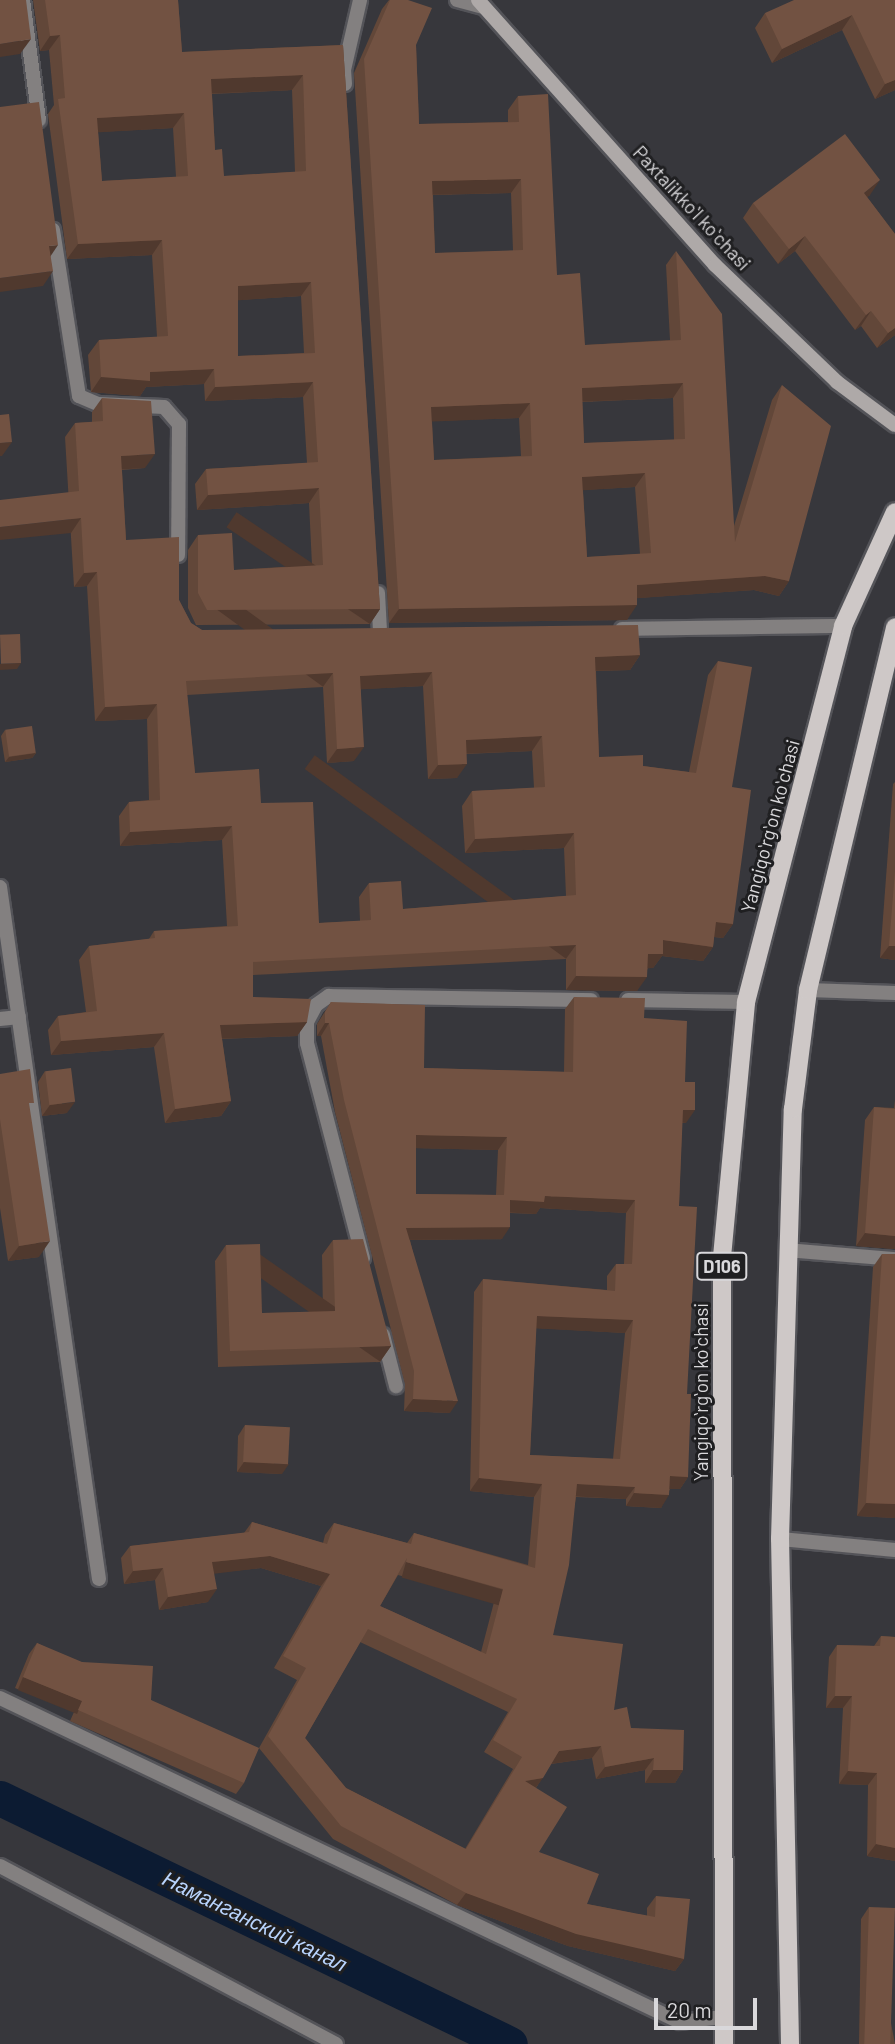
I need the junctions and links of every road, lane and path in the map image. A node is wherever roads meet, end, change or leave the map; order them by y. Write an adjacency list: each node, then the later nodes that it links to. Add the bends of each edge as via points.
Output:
1 (23, 0): 6 (street)
2 (360, 0): 5 (street, via 344,69)
3 (457, 0): 4 (street)
4 (481, 3): 8 (street, Paxtalikkoʻl koʻchasi, via 715,265 836,382)
5 (346, 97)
6 (42, 141)
7 (51, 219): 10 (street, via 79,396 98,404 164,407 179,424)
8 (895, 425)
9 (895, 512): 12 (main road, Yangiqoʻrgʻon koʻchasi / D106)
10 (178, 570)
11 (377, 578): 15 (street)
12 (843, 626): 14 (street); 19 (main road, Yangiqoʻrgʻon koʻchasi / D106)
13 (895, 627): 17 (main road)
14 (612, 629)
15 (380, 632)
16 (0, 887): 20 (street)
17 (808, 990): 18 (street); 22 (main road, via 793,1109)
18 (895, 992)
19 (746, 1002): 24 (street, via 329,996 316,1005 307,1022 307,1043); 32 (main road, Yangiqoʻrgʻon koʻchasi / D106, via 722,1257)
20 (19, 1017): 21 (street); 29 (street)
21 (0, 1019)
22 (787, 1250): 23 (street); 27 (main road)
23 (895, 1259)
24 (369, 1280)
25 (379, 1320): 26 (street)
26 (396, 1386)
27 (780, 1539): 28 (street); 35 (main road)
28 (895, 1550)
29 (99, 1579)
30 (0, 1698): 32 (street, via 680,2022)
31 (0, 1866): 33 (street)
32 (722, 2017): 34 (main road, Yangiqoʻrgʻon koʻchasi / D106)
33 (336, 2044)
34 (724, 2044)
35 (790, 2044)

